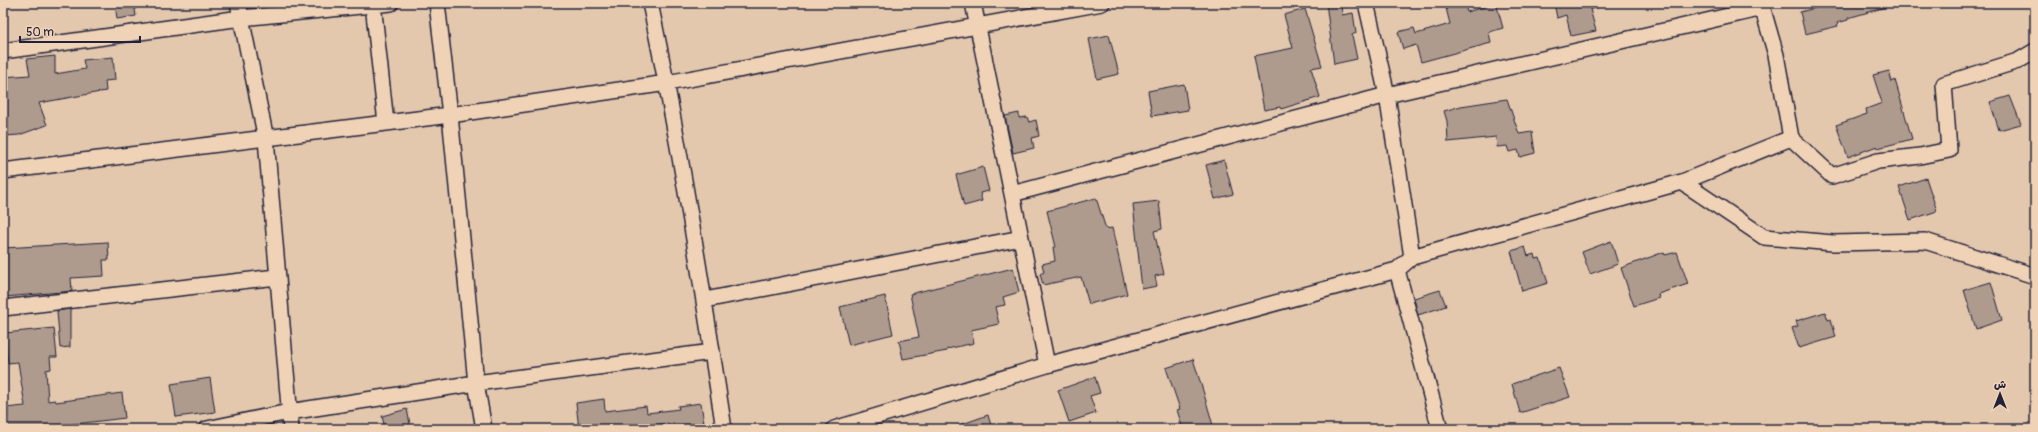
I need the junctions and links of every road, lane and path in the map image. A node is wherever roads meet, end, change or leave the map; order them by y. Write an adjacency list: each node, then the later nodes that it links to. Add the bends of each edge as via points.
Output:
1 (238, 3): 10 (street)
2 (391, 3): 8 (street)
3 (437, 3): 16 (street)
4 (650, 3): 14 (street)
5 (972, 3): 11 (street)
6 (1102, 3): 11 (street)
7 (1366, 3): 15 (street)
8 (372, 4): 10 (street); 17 (street)
9 (1762, 5): 15 (street); 18 (street, via 1776,55)
10 (241, 18): 12 (street); 19 (street)
11 (977, 27): 14 (street); 22 (street)
12 (3, 51)
13 (2035, 51): 18 (street, via 2018,60 1944,84 1949,150 1878,161 1832,176)
14 (667, 83): 16 (street); 28 (street)
15 (1387, 95): 22 (street); 24 (street)
16 (450, 114): 17 (street); 32 (street)
17 (386, 122): 19 (street)
18 (1790, 138): 21 (street)
19 (266, 139): 20 (street); 27 (street)
20 (3, 171)
21 (1682, 182): 24 (street); 26 (street, via 1764,237 1833,243 1924,242)
22 (1012, 194): 23 (street)
23 (1021, 238): 28 (street); 31 (street)
24 (1412, 257): 25 (street)
25 (1397, 270): 31 (street); 39 (street)
26 (2035, 276)
27 (277, 277): 29 (street); 33 (street)
28 (705, 300): 30 (street)
29 (3, 308)
30 (712, 352): 32 (street); 37 (street)
31 (1047, 366): 38 (street)
32 (476, 383): 33 (street); 36 (street)
33 (289, 412): 34 (street); 35 (street)
34 (207, 429)
35 (291, 429)
36 (484, 429)
37 (724, 429)
38 (834, 429)
39 (1440, 429)

